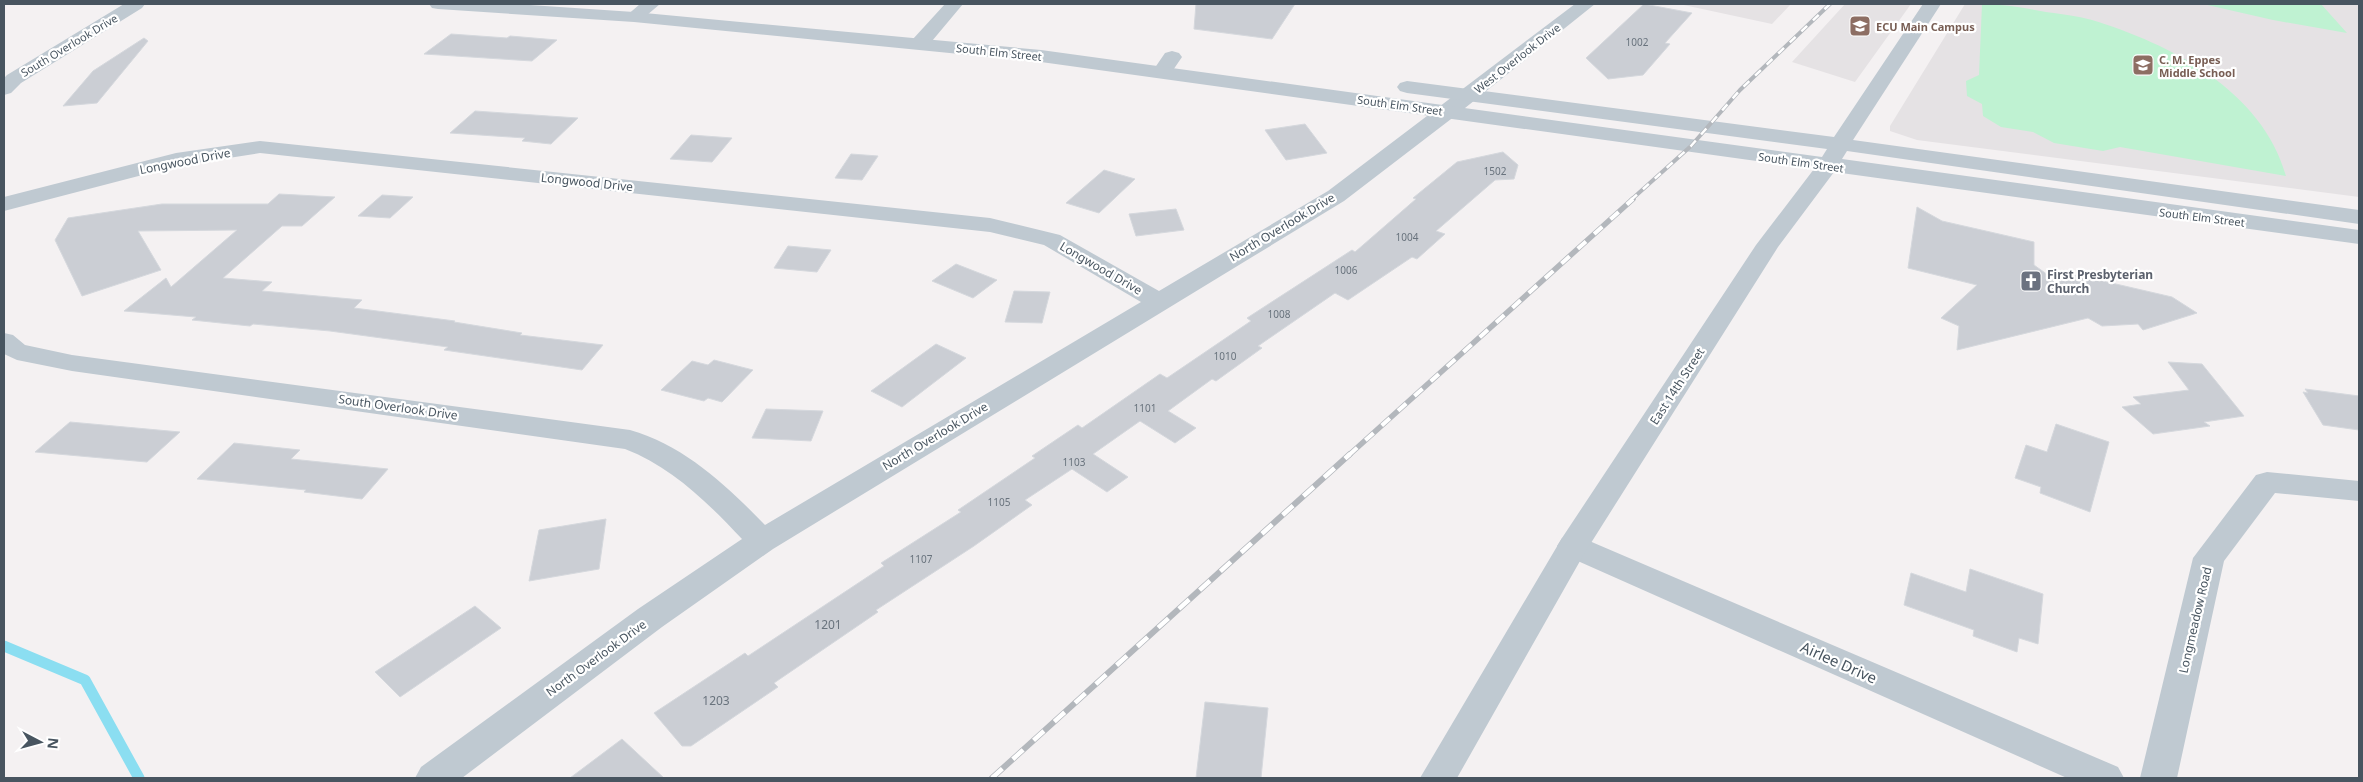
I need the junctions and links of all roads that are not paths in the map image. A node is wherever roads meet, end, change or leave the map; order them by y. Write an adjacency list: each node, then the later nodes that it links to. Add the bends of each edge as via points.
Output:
1 (136, 4): 12 (street, South Overlook Drive, via 14,79)
2 (438, 4): 7 (street, South Elm Street)
3 (649, 4): 7 (street); 8 (street, South Elm Street)
4 (954, 4): 8 (street)
5 (1586, 4): 13 (street, West Overlook Drive)
6 (1932, 4): 14 (street, East 14th Street)
7 (634, 17): 8 (street, South Elm Street)
8 (926, 36): 9 (street, South Elm Street)
9 (1167, 65): 10 (street, South Elm Street); 13 (street, South Elm Street)
10 (1335, 78)
11 (1393, 86): 13 (street, South Elm Street)
12 (4, 89)
13 (1459, 104): 14 (street, South Elm Street); 20 (street, North Overlook Drive, via 1336,196)
14 (1834, 155): 15 (street, South Elm Street); 17 (street, South Elm Street); 24 (street, East 14th Street, via 1768,245)
15 (2145, 187): 17 (street); 18 (street, South Elm Street)
16 (4, 204): 20 (street, Longwood Drive, via 176,160 260,147 990,225 1052,240)
17 (2158, 211): 19 (street, South Elm Street)
18 (2359, 217)
19 (2359, 237)
20 (1158, 301): 23 (street, North Overlook Drive)
21 (4, 341): 23 (street, South Overlook Drive, via 17,352 72,363 630,440 659,452 691,475)
22 (2359, 491): 28 (street, Longmeadow Road, via 2267,482 2209,558)
23 (762, 541): 25 (street, North Overlook Drive, via 642,624)
24 (1573, 546): 26 (street, East 14th Street); 27 (street, Airlee Drive)
25 (434, 778)
26 (1438, 778)
27 (2106, 778)
28 (2158, 778)

